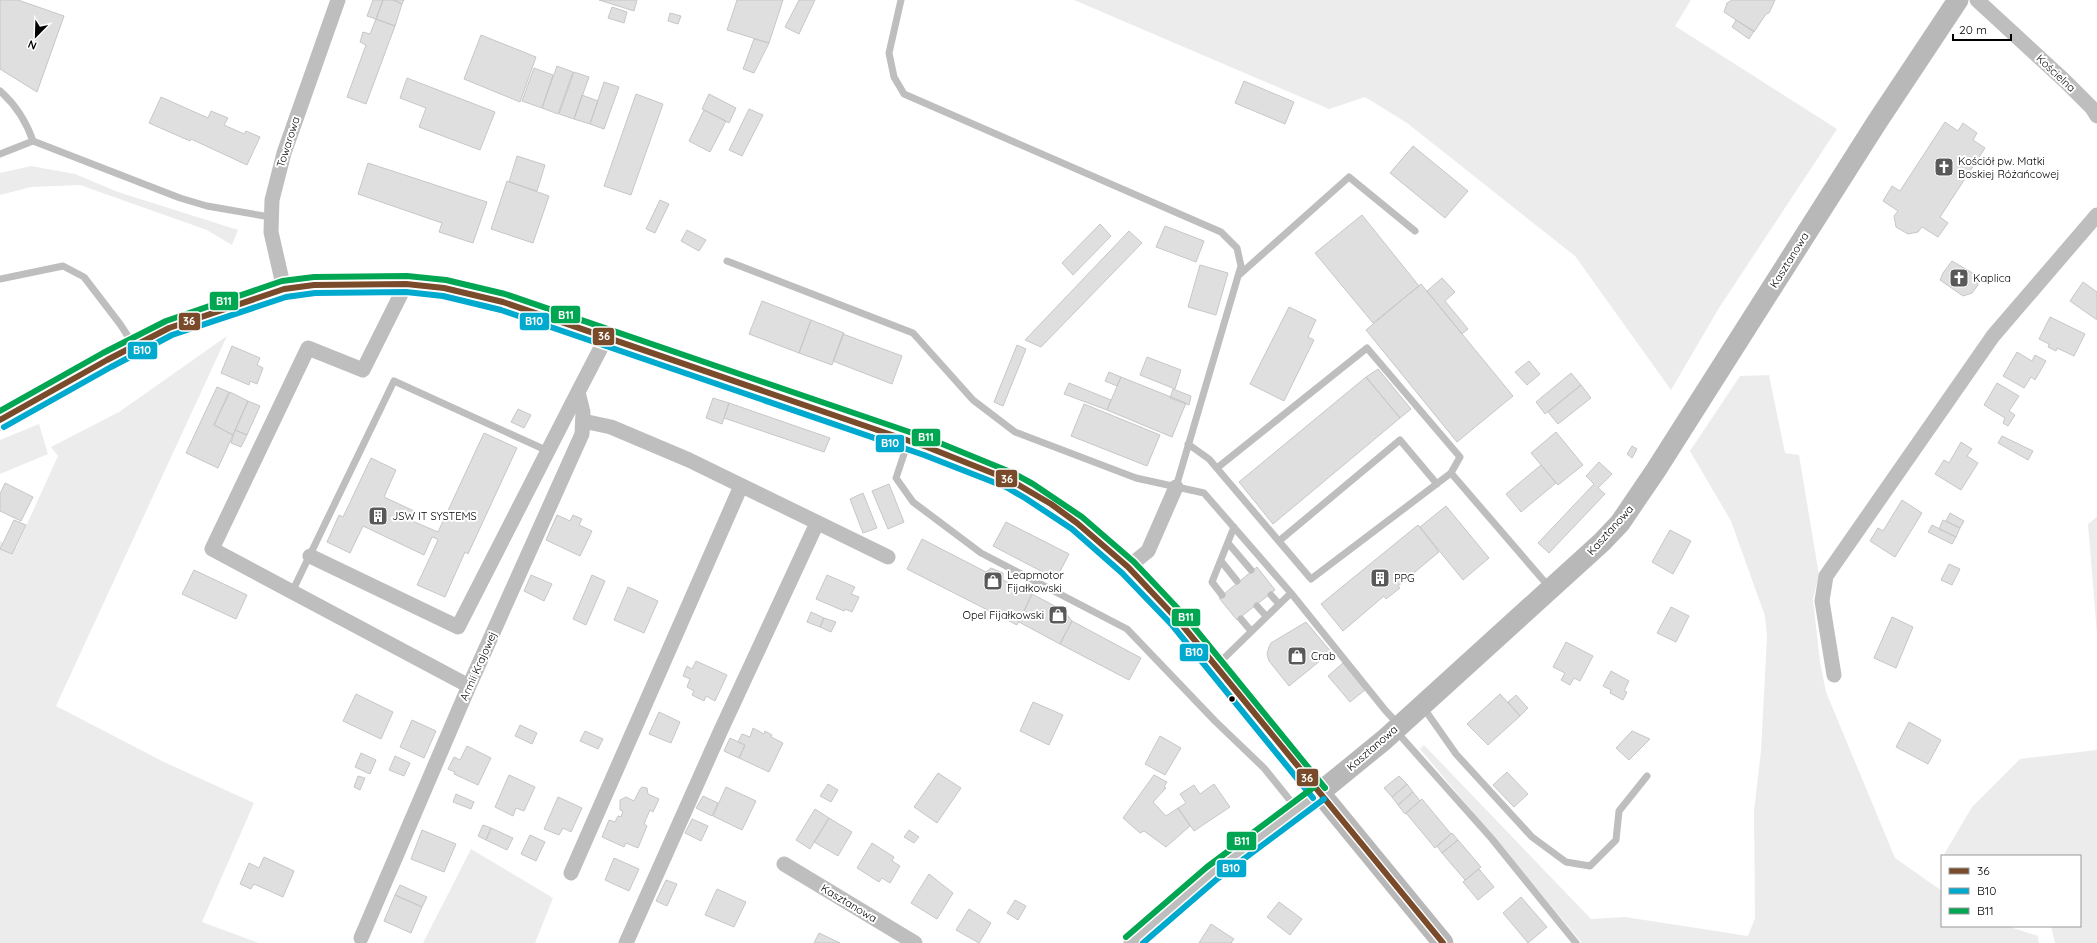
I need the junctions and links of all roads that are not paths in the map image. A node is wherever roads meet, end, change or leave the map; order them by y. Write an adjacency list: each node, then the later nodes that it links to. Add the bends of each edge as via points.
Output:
1 (338, 0): 10 (street, Towarowa, via 284,153 273,191)
2 (901, 0): 13 (lane, via 889,53 894,77 904,94 1221,232 1237,248 1241,266)
3 (1958, 0): 40 (street, Kasztanowa, via 1877,122 1638,498 1602,542)
4 (1976, 0): 6 (street, Kościelna, via 2065,81)
5 (0, 91): 7 (lane, via 16,106 27,124)
6 (2097, 116)
7 (33, 141): 8 (lane); 10 (lane, via 180,198 207,206)
8 (0, 154)
9 (2097, 215): 51 (street, via 1993,336 1826,576 1822,601)
10 (270, 217): 16 (street, Towarowa)
11 (1415, 231): 13 (lane, via 1349,177)
12 (727, 260): 29 (lane, via 913,333 973,400 1015,432 1136,478)
13 (1237, 276): 23 (lane)
14 (0, 279): 18 (lane, via 63,266 84,277)
15 (406, 284): 16 (street, via 314,285); 17 (street, via 444,288 503,302); 41 (street, via 363,370 308,348 212,549)
16 (284, 289): 18 (street, via 170,328)
17 (607, 336): 19 (street); 22 (street)
18 (134, 346): 20 (street)
19 (578, 392): 21 (street, Armii Krajowej); 24 (street)
20 (0, 420)
21 (583, 421): 28 (street, via 611,427 638,438); 52 (street, Armii Krajowej, via 582,434)
22 (908, 440): 37 (street, via 1010,480 1077,522); 57 (lane, via 896,478 913,502 981,553 1127,629 1264,768)
23 (1188, 444): 25 (lane); 29 (lane)
24 (548, 451): 34 (street, via 458,628); 34 (lane, via 394,381)
25 (1217, 468): 26 (lane, via 1367,348 1460,457); 32 (lane)
26 (1451, 473): 27 (lane); 40 (lane)
27 (1437, 484): 32 (lane, via 1311,579); 32 (lane, via 1400,440)
28 (741, 486): 30 (street); 59 (street)
29 (1176, 486): 31 (lane, via 1204,493); 37 (street, via 1148,551)
30 (817, 523): 35 (street); 61 (street)
31 (1234, 527): 33 (lane); 42 (lane)
32 (1279, 542)
33 (1228, 543): 36 (lane); 38 (lane)
34 (310, 556): 41 (lane)
35 (888, 557)
36 (1221, 561): 39 (lane); 43 (lane, via 1212,582)
37 (1128, 567): 50 (street, via 1178,620)
38 (1250, 570)
39 (1237, 581)
40 (1551, 589): 53 (street, Kasztanowa)
41 (292, 592): 52 (street)
42 (1291, 592): 45 (lane); 54 (lane)
43 (1222, 594)
44 (1271, 595): 45 (lane)
45 (1279, 604): 47 (lane)
46 (1257, 606): 47 (lane)
47 (1266, 616): 49 (lane)
48 (1241, 619): 49 (lane)
49 (1251, 631): 50 (lane)
50 (1215, 667): 56 (street)
51 (1834, 675)
52 (469, 686): 60 (street, Armii Krajowej)
53 (1422, 706): 54 (street, Kasztanowa); 55 (lane, via 1456,754 1532,837 1566,862 1590,866 1616,840 1619,811)
54 (1397, 727): 56 (street, Kasztanowa); 65 (lane)
55 (1647, 776)
56 (1319, 793): 57 (street, Kasztanowa); 64 (street)
57 (1297, 809): 63 (street, Kasztanowa, via 1212,873)
58 (784, 864): 62 (street, Kasztanowa)
59 (571, 872)
60 (361, 938)
61 (626, 943)
62 (915, 943)
63 (1131, 943)
64 (1443, 943)
65 (1576, 943)

